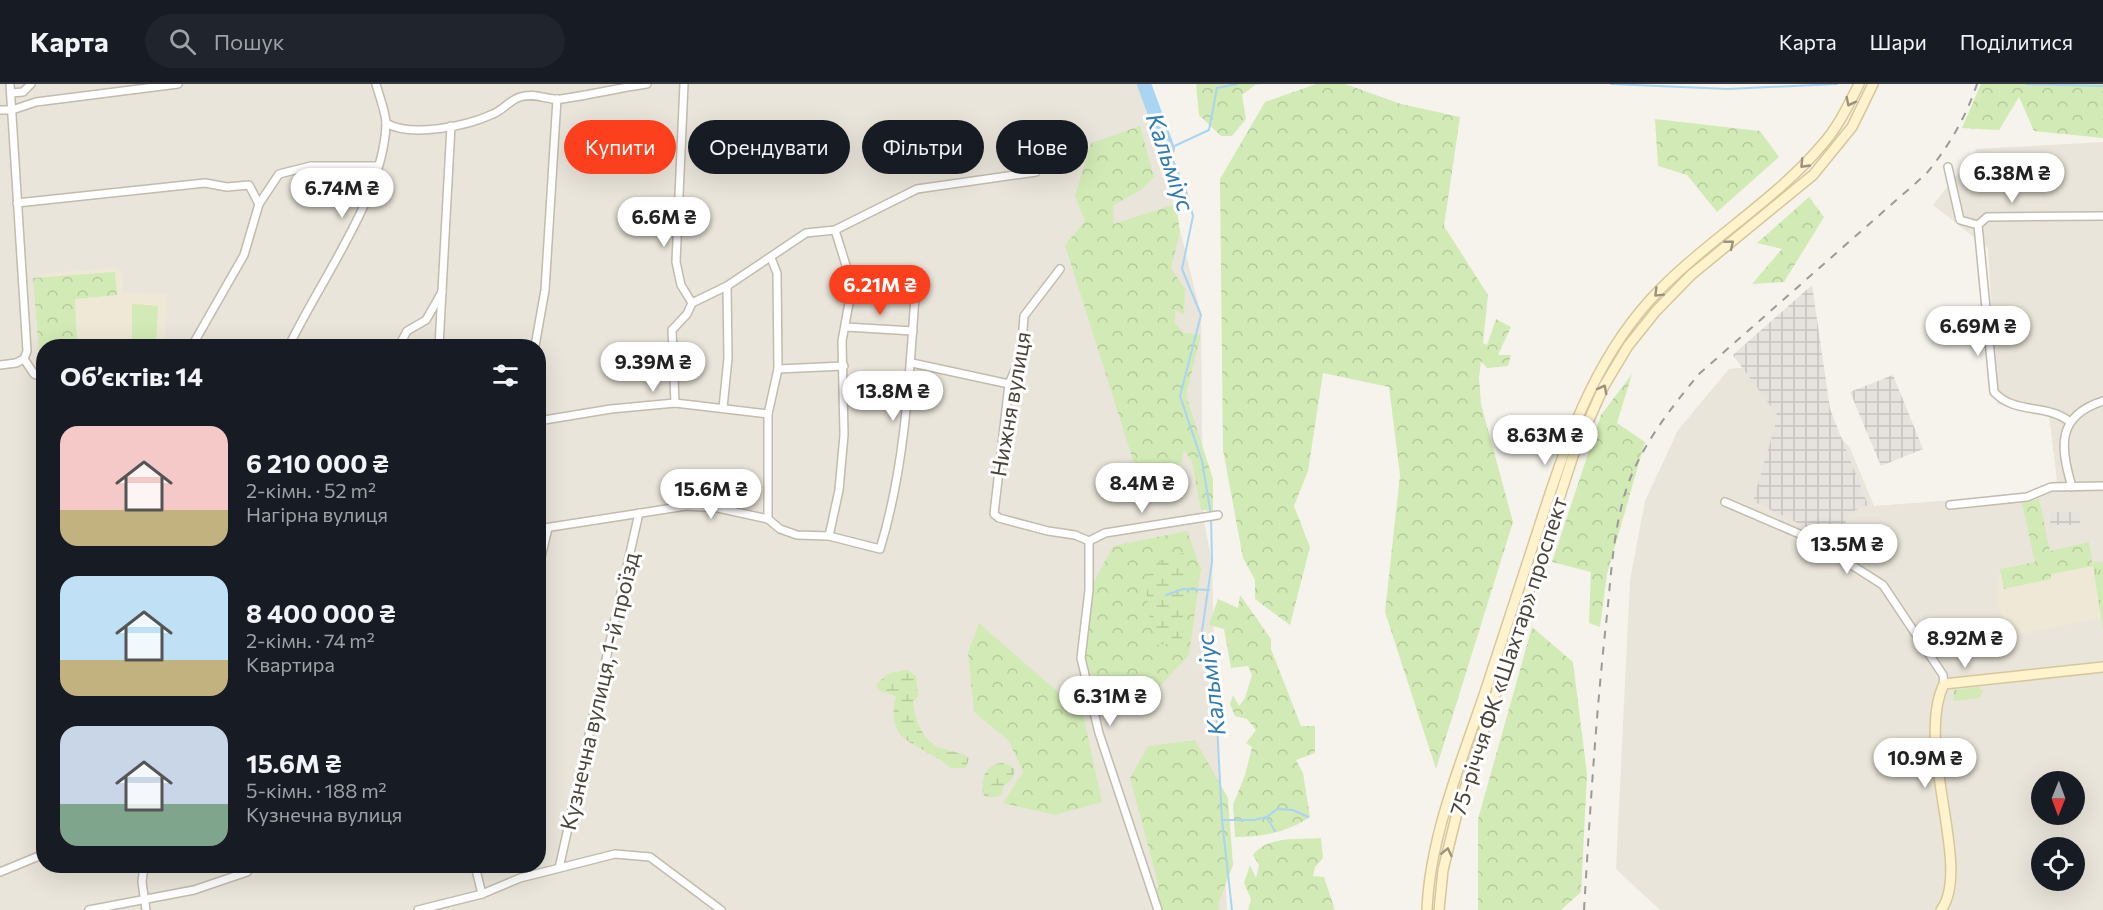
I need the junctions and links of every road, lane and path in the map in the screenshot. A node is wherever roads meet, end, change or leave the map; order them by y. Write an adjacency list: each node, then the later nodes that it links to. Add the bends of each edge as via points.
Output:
1 (10, 84): 10 (street)
2 (32, 84): 9 (street)
3 (178, 84): 12 (street)
4 (376, 84): 15 (street)
5 (647, 84): 11 (street)
6 (684, 84): 30 (street, via 676,262 681,285)
7 (1859, 84): 79 (main road, 75-річчя ФК «Шахтар» проспект, one-way to 79, via 1841,119 1803,166 1686,264 1649,301 1600,371 1564,451 1448,806 1431,868)
8 (1873, 84): 80 (main road, 75-річчя ФК «Шахтар» проспект, one-way to 8, via 1443,870 1457,813 1573,456 1604,386 1628,346 1691,275 1813,175 1832,154)
9 (23, 92): 10 (street); 12 (street)
10 (11, 93): 14 (street)
11 (558, 99): 16 (street, via 541,94 520,97 493,114); 37 (street, via 545,290)
12 (36, 102): 14 (street)
13 (0, 110): 14 (street)
14 (12, 110): 20 (street)
15 (386, 123): 16 (street, via 410,130); 17 (street)
16 (451, 126): 28 (street)
17 (378, 166): 21 (street, via 311,166 279,174); 34 (street, via 361,211)
18 (1948, 167): 23 (street, via 1960,220)
19 (1022, 174): 24 (street, via 917,189)
20 (16, 202): 21 (street, via 205,183 227,188 249,185); 38 (street, via 27,351)
21 (259, 204): 33 (street, via 244,255)
22 (2103, 216): 23 (street, via 1987,217)
23 (1978, 225): 50 (street, via 1994,392 2002,401 2049,410)
24 (835, 230): 25 (street, via 806,233); 31 (street, via 850,284)
25 (771, 258): 27 (street); 42 (street, via 777,273)
26 (1060, 268): 44 (street, Нижня вулиця, via 1024,316 1021,356)
27 (727, 286): 30 (street); 47 (street, via 728,358)
28 (443, 290): 35 (street, via 426,321 407,331); 36 (street)
29 (915, 296): 32 (street)
30 (692, 303): 46 (street, via 672,330)
31 (846, 327): 32 (street); 41 (street, via 842,341)
32 (913, 331): 39 (street)
33 (196, 339)
34 (292, 339)
35 (403, 339)
36 (440, 339)
37 (537, 339)
38 (24, 359): 40 (street); 43 (street)
39 (912, 363): 44 (street); 60 (street, via 905,428 880,549)
40 (0, 364)
41 (844, 366): 42 (street); 60 (street, via 844,435 839,490)
42 (778, 369): 48 (street)
43 (36, 375)
44 (1009, 384): 61 (street, Нижня вулиця, via 994,514)
45 (2103, 401): 50 (street, via 2083,410)
46 (675, 403): 47 (street); 49 (street)
47 (723, 408): 48 (street)
48 (768, 414): 57 (street)
49 (546, 420)
50 (2070, 422): 52 (street, via 2063,446)
51 (2103, 486): 52 (street)
52 (2072, 487): 54 (street, via 2051,487 2027,497)
53 (1725, 502): 63 (street, via 1809,538 1883,585 1943,675)
54 (1950, 505)
55 (639, 513): 57 (street, via 686,506 718,508); 58 (street); 65 (street, Кузнечна вулиця, 1-й проїзд)
56 (1218, 515): 61 (street, via 1105,533)
57 (768, 519): 60 (street, via 797,535)
58 (548, 528): 59 (street)
59 (546, 536)
60 (829, 536)
61 (1089, 541): 78 (street, via 1089,590 1081,658 1099,733)
62 (2103, 667): 63 (main road)
63 (1944, 684): 81 (main road, via 1935,710 1938,780 1950,851 1947,896)
64 (36, 857): 67 (street)
65 (559, 868): 66 (street); 77 (street, via 615,854 651,857)
66 (546, 871)
67 (0, 873)
68 (143, 873): 73 (street)
69 (244, 873): 73 (street, via 194,890)
70 (477, 873): 72 (street)
71 (540, 873): 72 (street)
72 (482, 894): 76 (street)
73 (146, 899): 74 (street); 75 (street)
74 (89, 910)
75 (146, 910)
76 (418, 910)
77 (721, 910)
78 (1158, 910)
79 (1427, 910)
80 (1439, 910)
81 (1941, 910)

